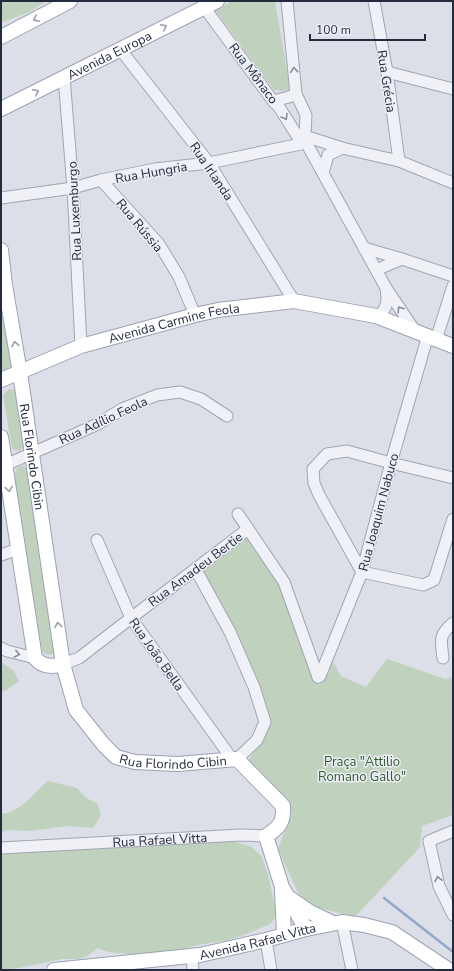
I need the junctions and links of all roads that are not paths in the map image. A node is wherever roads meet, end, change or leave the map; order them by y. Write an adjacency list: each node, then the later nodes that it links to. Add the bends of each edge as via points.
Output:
1 (70, 1): 5 (main road, one-way to 5)
2 (287, 1): 10 (street, Rua Mônaco, one-way to 2)
3 (374, 1): 7 (street, Rua Grécia)
4 (210, 4): 6 (main road, Avenida Europa, one-way to 4); 11 (street, Rua Mônaco)
5 (1, 37)
6 (120, 49): 8 (main road, Avenida Europa); 16 (street, Rua Irlanda)
7 (387, 72): 9 (street); 15 (street, Rua Grécia)
8 (64, 77): 12 (main road, Avenida Europa, one-way to 8); 20 (street, Rua Luxemburgo)
9 (453, 89)
10 (296, 94): 11 (street); 13 (street, Rua Mônaco, via 306,115)
11 (273, 101): 13 (street, Rua Mônaco, one-way to 13)
12 (1, 109)
13 (305, 141): 14 (street, Rua Hungria); 16 (street, Rua Hungria); 17 (street, Rua Mônaco)
14 (342, 148): 15 (street, Rua Hungria); 17 (street, via 328,155)
15 (400, 161): 19 (street, Rua Hungria)
16 (209, 163): 18 (street, Rua Hungria, via 155,169); 30 (street, Rua Irlanda)
17 (323, 173): 22 (street, Rua Mônaco)
18 (101, 180): 20 (street, Rua Hungria); 32 (street, Rua Rússia, via 158,244 179,277)
19 (453, 183)
20 (73, 188): 21 (street, Rua Hungria); 36 (street, Rua Luxemburgo)
21 (1, 198)
22 (364, 248): 24 (street); 25 (street, Rua Mônaco)
23 (1, 250): 27 (main road, Rua Florindo Cibin)
24 (402, 258): 25 (street); 26 (street)
25 (376, 270): 29 (street, Rua Mônaco)
26 (453, 276)
27 (3, 285): 39 (main road, Rua Florindo Cibin, one-way to 27)
28 (453, 286): 35 (street, Rua Joaquim Nabuco)
29 (386, 288): 33 (street, via 387,301); 34 (street, Rua Mônaco, one-way to 29)
30 (294, 301): 31 (main road, Avenida Carmine Feola); 32 (main road, Avenida Carmine Feola)
31 (353, 312): 33 (main road, Avenida Carmine Feola); 35 (main road, Avenida Carmine Feola, via 374,323)
32 (195, 315): 36 (main road, Avenida Carmine Feola)
33 (379, 317): 34 (main road, Avenida Carmine Feola)
34 (415, 331): 35 (main road, Avenida Carmine Feola)
35 (431, 341): 37 (main road, Avenida Carmine Feola); 38 (main road, Avenida Carmine Feola); 44 (street, Rua Joaquim Nabuco)
36 (81, 346): 39 (main road, Avenida Carmine Feola)
37 (453, 346)
38 (453, 353)
39 (20, 373): 40 (main road, Avenida Carmine Feola); 43 (main road, Rua Florindo Cibin)
40 (1, 380)
41 (227, 416): 43 (street, Rua Adílio Feola, via 201,399 180,392 157,395 122,408 98,424)
42 (1, 437): 45 (main road, Rua Florindo Cibin)
43 (32, 453): 45 (street, Rua Adílio Feola); 60 (main road, Rua Florindo Cibin, one-way to 43)
44 (391, 463): 46 (street); 54 (street, Rua Joaquim Nabuco); 54 (street, via 347,451 327,454 313,469 314,483)
45 (3, 466): 51 (main road, Rua Florindo Cibin, one-way to 51)
46 (453, 478)
47 (238, 514): 49 (street)
48 (453, 519): 54 (street, via 434,580 424,585)
49 (248, 529): 53 (street, Rua Amadeu Bertie); 54 (street, Rua Joaquim Nabuco, via 284,582 318,677)
50 (97, 540): 55 (street, Rua João Bella)
51 (18, 549): 52 (street); 58 (main road, Rua Florindo Cibin)
52 (1, 555)
53 (196, 570): 55 (street, Rua Amadeu Bertie); 61 (street, via 230,632 254,687 265,722 257,740)
54 (362, 572)
55 (131, 618): 60 (street, Rua Amadeu Bertie, via 79,658); 61 (street, Rua João Bella)
56 (453, 623): 59 (street, via 441,637)
57 (1, 648): 58 (street, one-way to 58, via 7,652)
58 (34, 658): 60 (main road, via 44,665)
59 (443, 658)
60 (63, 664): 61 (main road, Rua Florindo Cibin, via 76,710 116,756 136,762 178,764)
61 (234, 759): 63 (main road, Rua Florindo Cibin, via 283,806 284,816 276,830)
62 (453, 831): 66 (street, one-way to 62, via 439,886 429,841)
63 (266, 836): 64 (street, Rua Rafael Vitta, via 241,835); 65 (main road)
64 (1, 848)
65 (284, 891): 67 (main road, via 310,912); 68 (main road); 69 (main road)
66 (453, 915)
67 (338, 922): 68 (main road, Avenida Rafael Vitta); 77 (street); 78 (main road, Avenida Rafael Vitta, via 364,924 392,932)
68 (306, 929): 69 (main road, Avenida Rafael Vitta)
69 (284, 934): 70 (main road, Avenida Rafael Vitta)
70 (266, 940): 71 (main road, Avenida Rafael Vitta); 76 (street)
71 (192, 956): 72 (main road, Avenida Rafael Vitta); 75 (street)
72 (114, 967): 73 (main road, Avenida Rafael Vitta)
73 (77, 969): 74 (main road, Avenida Rafael Vitta)
74 (54, 970)
75 (193, 970)
76 (271, 970)
77 (352, 970)
78 (449, 970)

